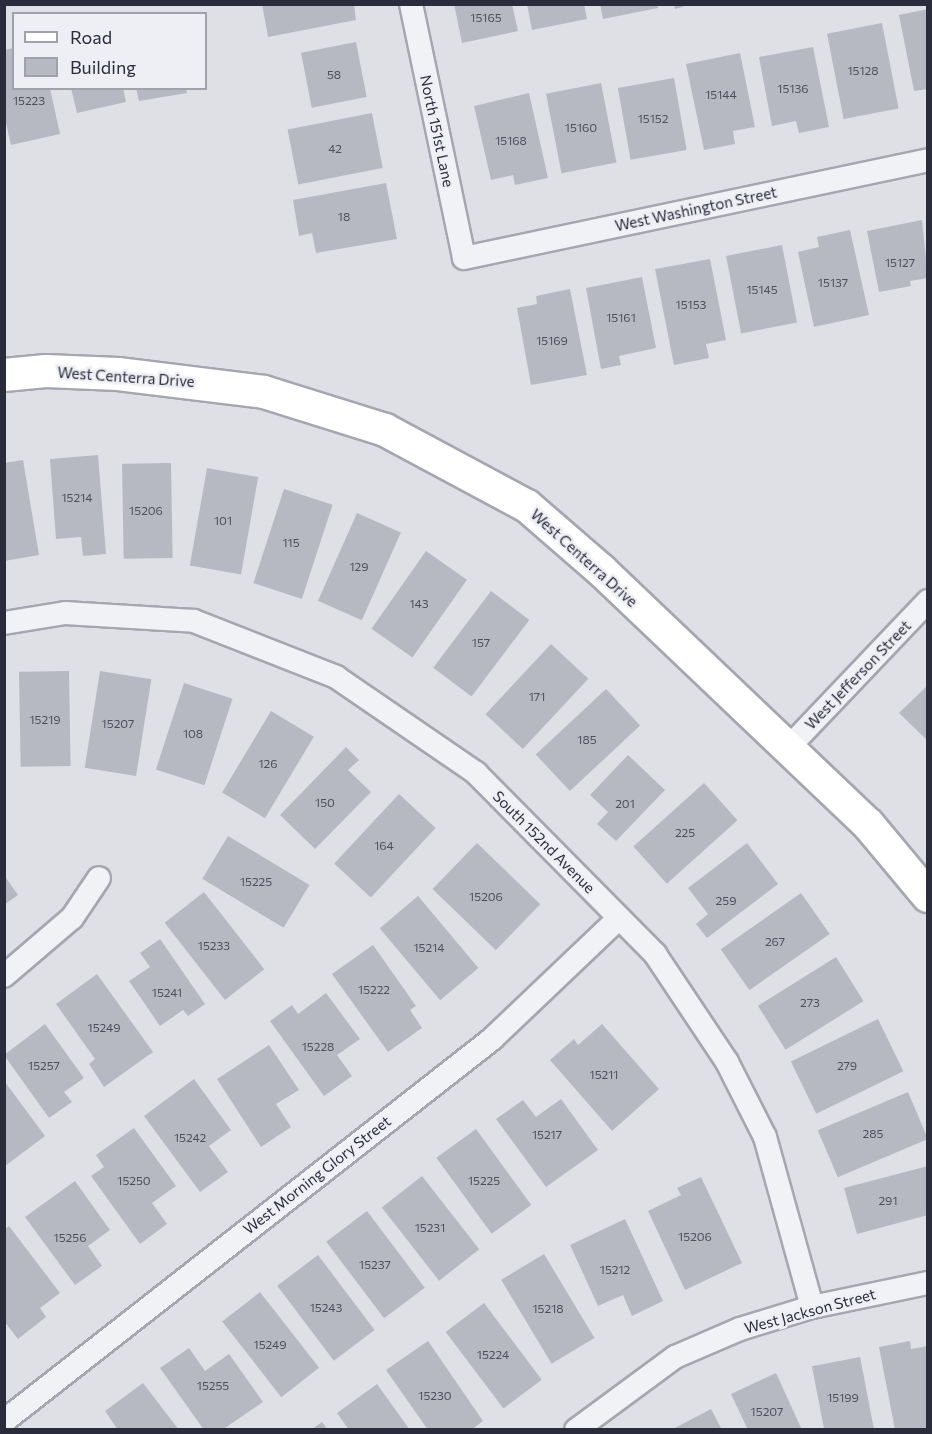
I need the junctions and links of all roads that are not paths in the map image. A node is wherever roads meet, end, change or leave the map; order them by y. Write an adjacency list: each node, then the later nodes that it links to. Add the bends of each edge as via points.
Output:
1 (411, 4): 3 (street, North 151st Lane)
2 (927, 160): 3 (street, West Washington Street)
3 (464, 258)
4 (4, 375): 7 (street, West Centerra Drive, via 46,371 188,380 264,392 385,430 527,506 601,570)
5 (927, 601): 7 (street, West Jefferson Street)
6 (4, 623): 10 (street, South 152nd Avenue, via 65,613 194,621 336,677 476,773)
7 (788, 748): 9 (street, West Centerra Drive, via 868,824)
8 (99, 878): 11 (street, via 72,918)
9 (927, 896)
10 (619, 918): 13 (street, South 152nd Avenue, via 655,954 714,1042 760,1128); 14 (street, West Morning Glory Street, via 492,1039)
11 (4, 976)
12 (927, 1283): 13 (street, West Jackson Street)
13 (812, 1307): 15 (street, West Jackson Street, via 740,1329 675,1357)
14 (4, 1420)
15 (576, 1430)

